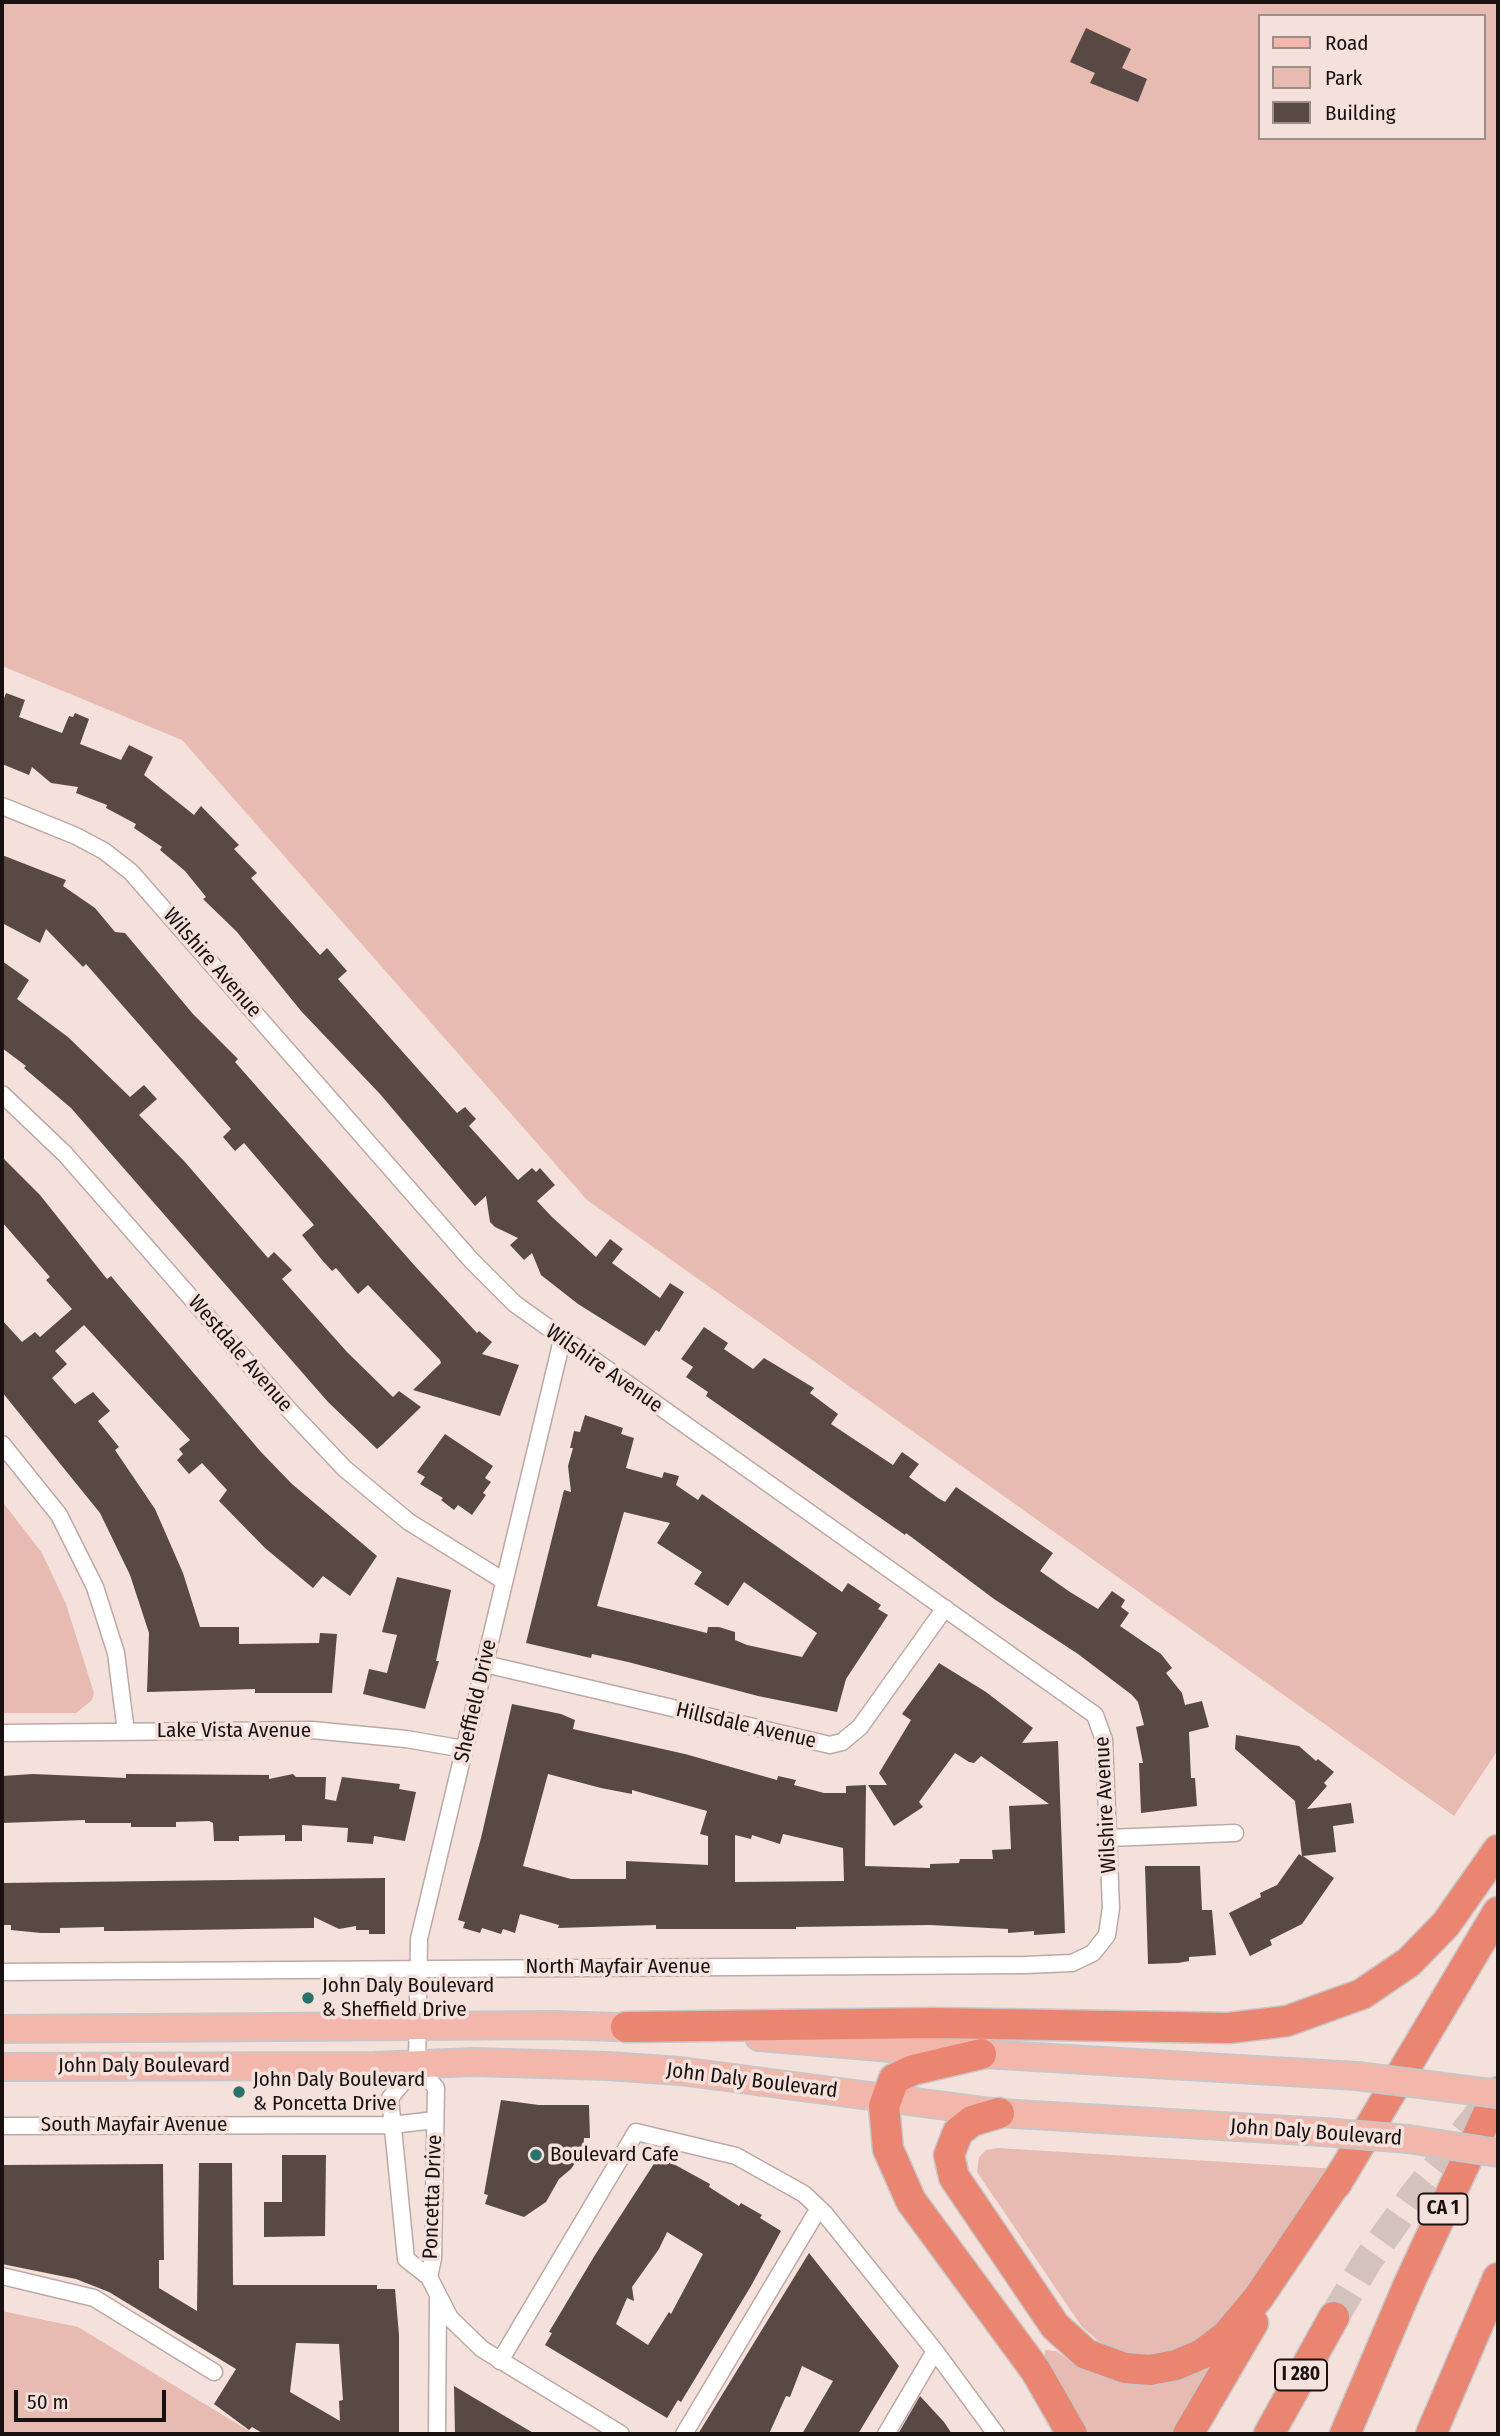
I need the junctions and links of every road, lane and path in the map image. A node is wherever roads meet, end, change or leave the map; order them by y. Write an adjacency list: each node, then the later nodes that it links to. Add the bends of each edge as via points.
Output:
1 (2, 806): 3 (street, Wilshire Avenue, via 76,836 131,872 471,1260 515,1304)
2 (2, 1094): 5 (street, Westdale Avenue, via 65,1154 345,1469 409,1522)
3 (562, 1340): 5 (street, Sheffield Drive); 6 (street, Wilshire Avenue)
4 (2, 1444): 8 (street, via 59,1515 95,1587 116,1653)
5 (505, 1581): 7 (street, Sheffield Drive)
6 (945, 1608): 7 (street, Hillsdale Avenue, via 860,1727 842,1742 830,1745); 12 (street, Wilshire Avenue, via 1095,1715 1104,1740)
7 (485, 1664): 10 (street, Sheffield Drive)
8 (126, 1732): 9 (street, Lake Vista Avenue); 10 (street, Lake Vista Avenue, via 312,1730)
9 (2, 1733)
10 (464, 1749): 16 (street, Sheffield Drive, via 421,1932)
11 (1235, 1833): 12 (street)
12 (1108, 1838): 15 (street, Wilshire Avenue, via 1110,1922)
13 (1498, 1850): 18 (highway, via 1447,1924 1409,1962 1362,1994 1287,2021 1229,2028 935,2023)
14 (1498, 1912): 31 (highway)
15 (1102, 1944): 16 (street, North Mayfair Avenue, via 1082,1960 1025,1965)
16 (418, 1970): 17 (street, North Mayfair Avenue); 19 (street, Sheffield Drive)
17 (2, 1972)
18 (626, 2026): 19 (main road, John Daly Boulevard); 21 (main road, John Daly Boulevard)
19 (417, 2028): 20 (main road, John Daly Boulevard); 22 (street, Sheffield Drive)
20 (2, 2029)
21 (982, 2054): 24 (main road, John Daly Boulevard, bridge, via 1357,2076); 25 (highway, via 905,2072 894,2079)
22 (417, 2065): 23 (main road, John Daly Boulevard); 25 (main road, John Daly Boulevard, via 474,2062 650,2068); 27 (street, Poncetta Drive, via 436,2088); 28 (street, Poncetta Drive, via 390,2098)
23 (2, 2067)
24 (1498, 2093): 49 (highway, CA 1)
25 (885, 2097): 26 (main road, John Daly Boulevard); 46 (highway, via 886,2137 903,2187 1046,2387)
26 (999, 2113): 30 (main road, John Daly Boulevard, bridge, via 1323,2132); 31 (highway, via 972,2121 958,2132 950,2155 954,2177 1055,2326 1086,2354 1125,2368 1176,2365 1202,2354 1226,2336 1258,2298)
27 (435, 2120): 28 (street, South Mayfair Avenue); 34 (street, Poncetta Drive)
28 (393, 2125): 29 (street, South Mayfair Avenue); 34 (street, Poncetta Drive, via 406,2259)
29 (2, 2126)
30 (1498, 2153)
31 (1345, 2169): 47 (highway)
32 (820, 2208): 38 (street); 39 (street, via 783,2180 736,2156 636,2132); 43 (street)
33 (2, 2276): 40 (street, via 94,2298)
34 (429, 2277): 36 (street, Poncetta Drive)
35 (1498, 2278): 50 (highway)
36 (438, 2299): 39 (street, Poncetta Drive, via 464,2334); 41 (street)
37 (1334, 2317): 48 (highway, I 280)
38 (935, 2351): 44 (street); 45 (street)
39 (500, 2361): 42 (street, Poncetta Drive)
40 (214, 2372)
41 (437, 2434)
42 (621, 2434)
43 (684, 2434)
44 (886, 2434)
45 (996, 2434)
46 (1072, 2434)
47 (1188, 2434)
48 (1269, 2434)
49 (1345, 2434)
50 (1431, 2434)

